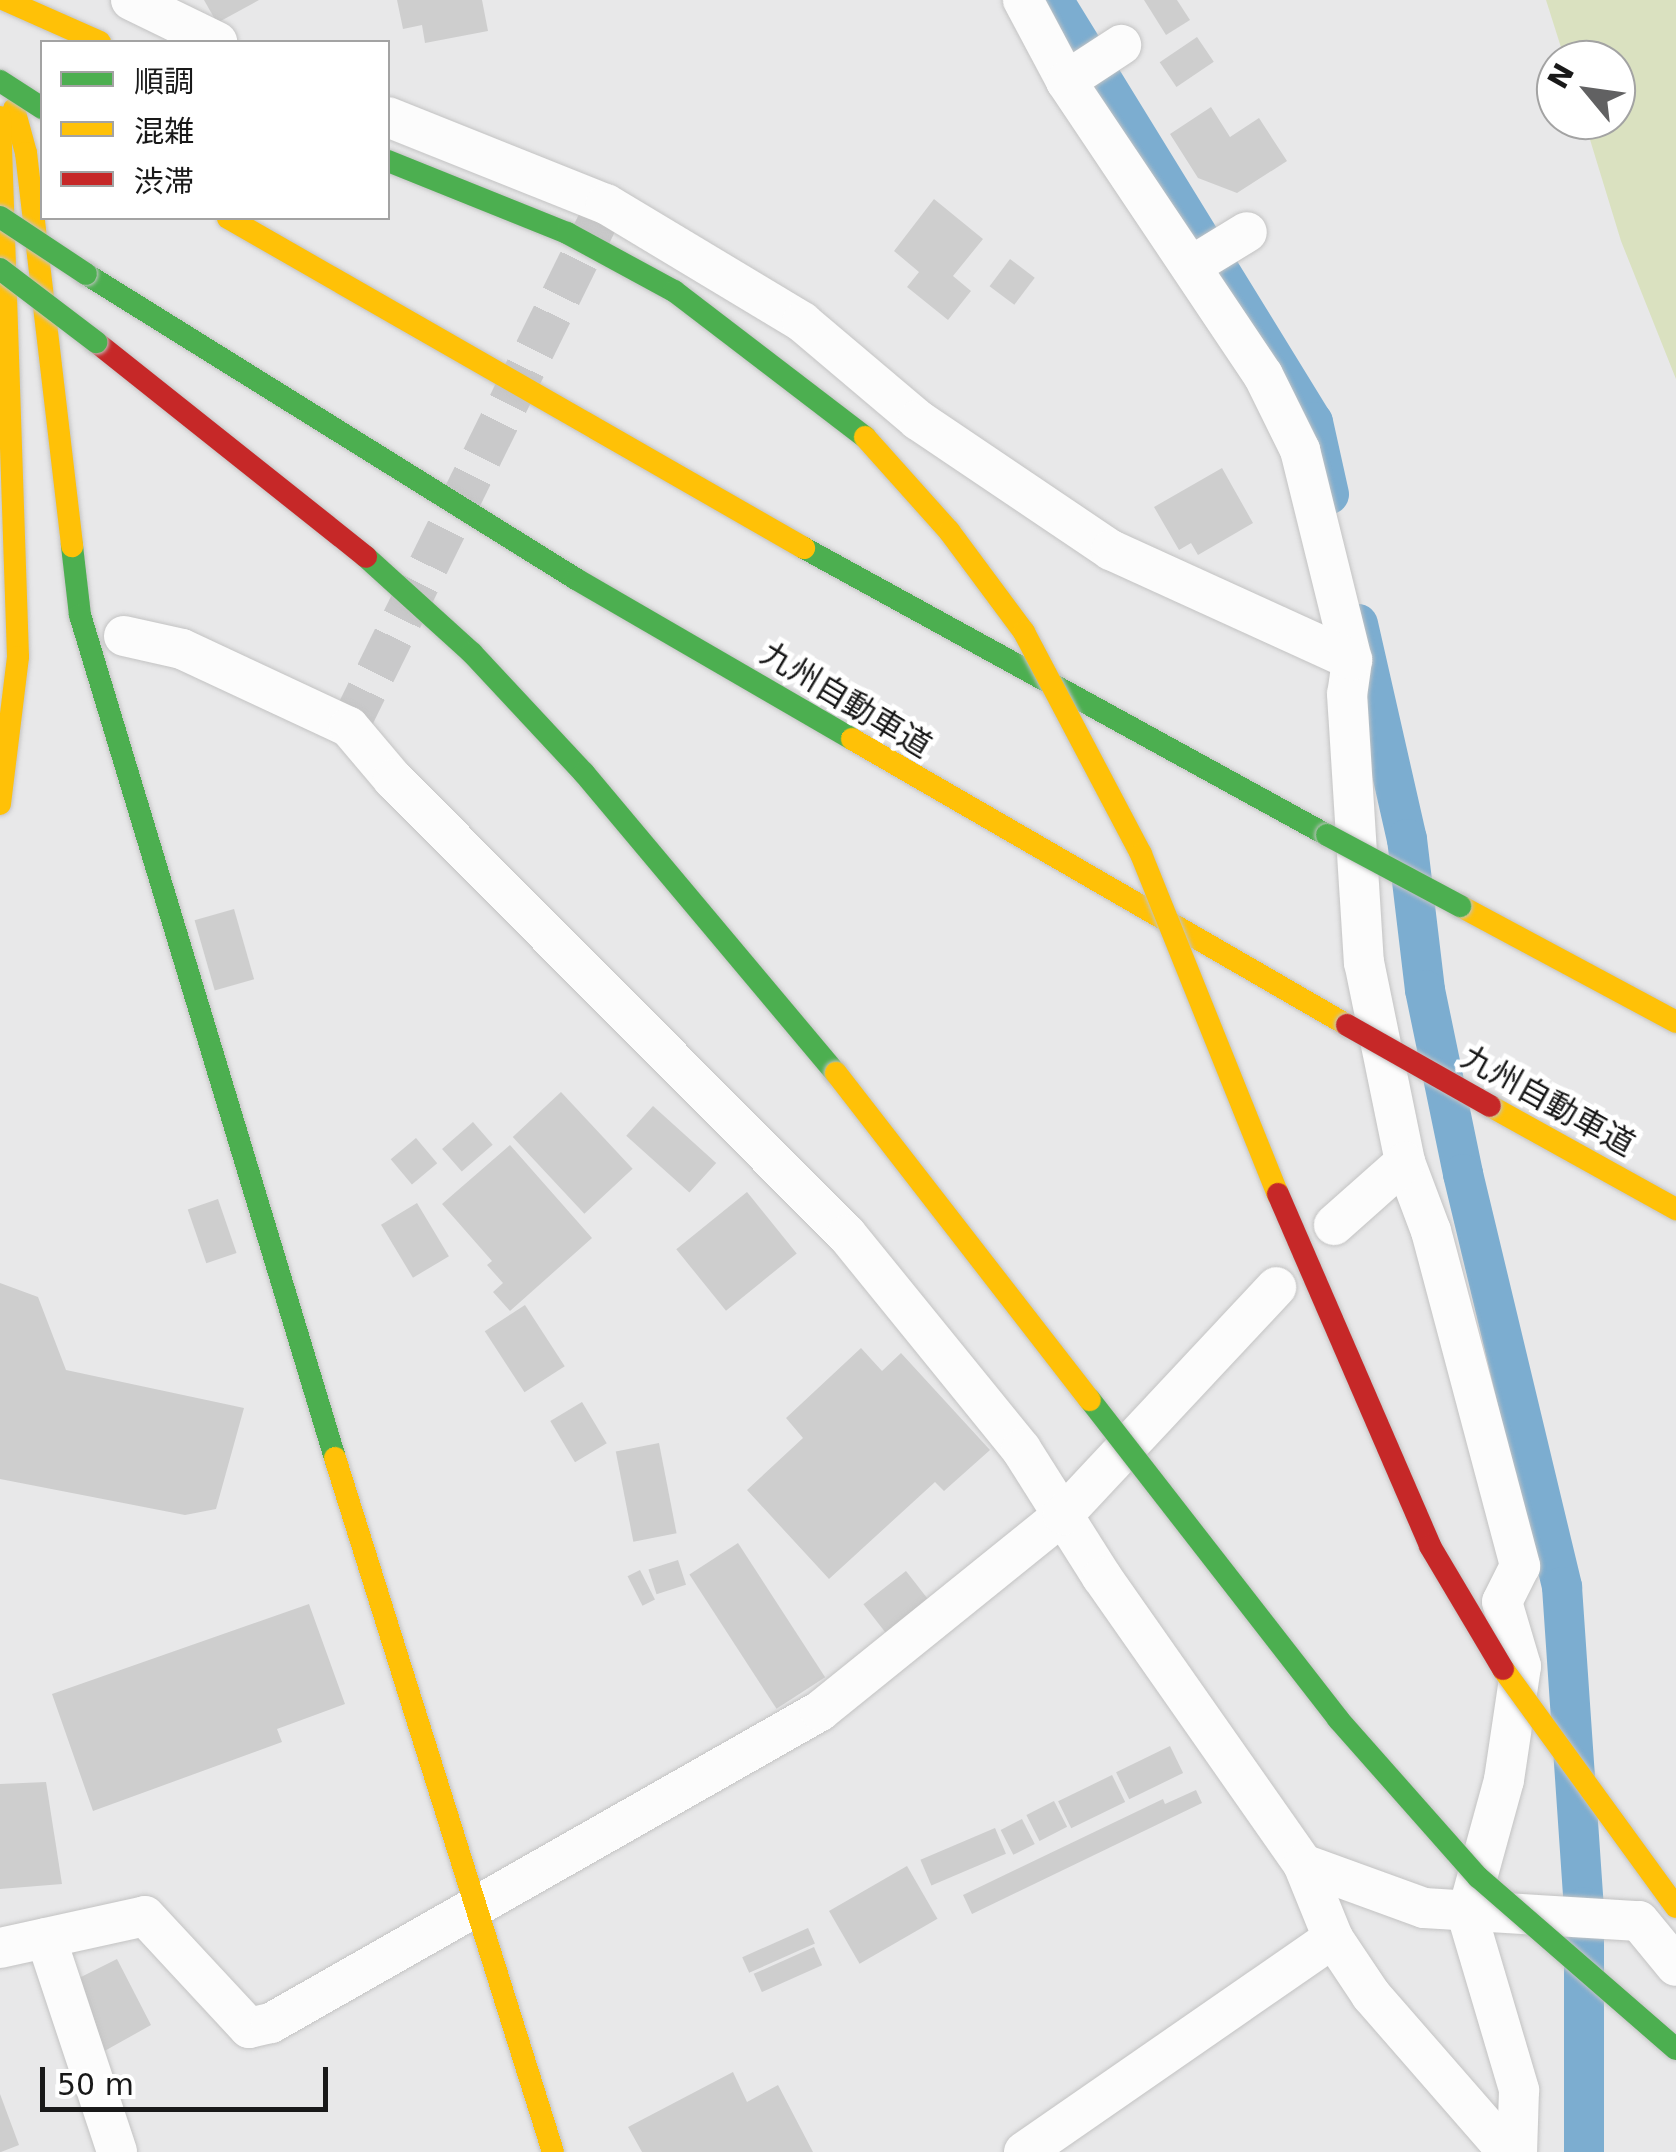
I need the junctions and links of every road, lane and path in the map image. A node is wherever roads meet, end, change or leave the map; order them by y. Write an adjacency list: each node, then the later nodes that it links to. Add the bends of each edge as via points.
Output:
1 (5, 0): 4 (main road)
2 (130, 0): 5 (street)
3 (1022, 0): 9 (street)
4 (95, 40)
5 (213, 40)
6 (1121, 45): 9 (street)
7 (0, 58): 29 (main road, via 26,153 80,614 220,1094)
8 (0, 81): 10 (main road, bridge)
9 (1066, 81): 17 (street)
10 (40, 107)
11 (0, 117): 21 (main road, via 18,657)
12 (390, 118): 20 (street, via 606,204 802,322 918,420 1111,550)
13 (390, 162): 30 (main road, bridge, via 567,233 674,291 756,348 866,439 1002,603 1142,854 1346,1364 1430,1546 1526,1708)
14 (0, 217): 24 (main road, 九州自動車道, bridge, via 593,588)
15 (231, 220): 22 (main road, bridge, via 592,432)
16 (1246, 232): 17 (street)
17 (1193, 266): 20 (street, via 1263,375 1300,450)
18 (0, 268): 36 (main road, bridge, via 358,550 472,653 584,773 836,1073 1338,1719 1478,1876)
19 (124, 636): 27 (street, via 182,649 349,727 847,1235 1021,1449)
20 (1352, 660): 23 (street, via 1347,694 1364,962)
21 (0, 804)
22 (1676, 1022)
23 (1405, 1162): 25 (street); 31 (street, via 1431,1231 1520,1566 1502,1602 1520,1666 1504,1780)
24 (1676, 1209)
25 (1334, 1226)
26 (1276, 1286): 27 (street)
27 (1063, 1515): 28 (street); 29 (street, via 820,1711)
28 (1303, 1864): 31 (street, via 1424,1908); 33 (street)
29 (476, 1904): 32 (street, via 271,2023 249,2028 145,1916); 38 (main road)
30 (1676, 1908)
31 (1467, 1914): 35 (street, via 1638,1921); 41 (street, via 1519,2090)
32 (46, 1938): 34 (street); 37 (street)
33 (1333, 1938): 39 (street); 40 (street, via 1370,1994)
34 (0, 1948)
35 (1676, 1966)
36 (1676, 2049)
37 (117, 2152)
38 (553, 2152)
39 (1024, 2152)
40 (1508, 2152)
41 (1517, 2152)

